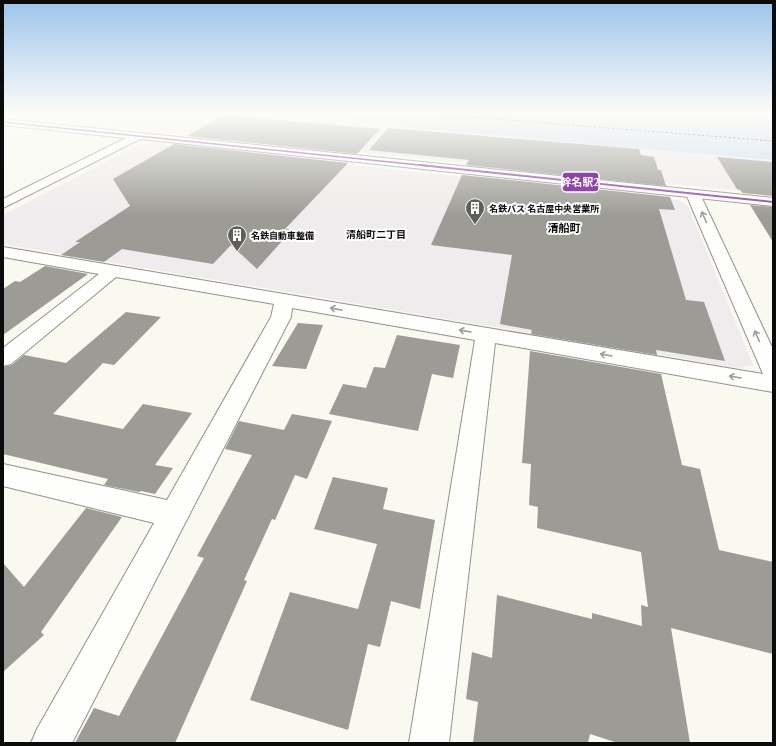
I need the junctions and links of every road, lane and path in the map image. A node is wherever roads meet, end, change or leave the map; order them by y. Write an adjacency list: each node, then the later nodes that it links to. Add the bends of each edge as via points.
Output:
1 (115, 148): 5 (street)
2 (251, 148): 3 (street)
3 (693, 194): 4 (street); 11 (street, one-way to 3)
4 (773, 202)
5 (3, 204)
6 (3, 252): 7 (street)
7 (113, 271): 8 (street); 10 (street)
8 (284, 300): 9 (street, one-way to 8); 14 (street, via 281,317)
9 (486, 335): 12 (street, one-way to 9); 16 (street)
10 (3, 358)
11 (773, 372)
12 (773, 384)
13 (3, 474): 14 (street)
14 (174, 515): 15 (street)
15 (51, 743)
16 (429, 743)

